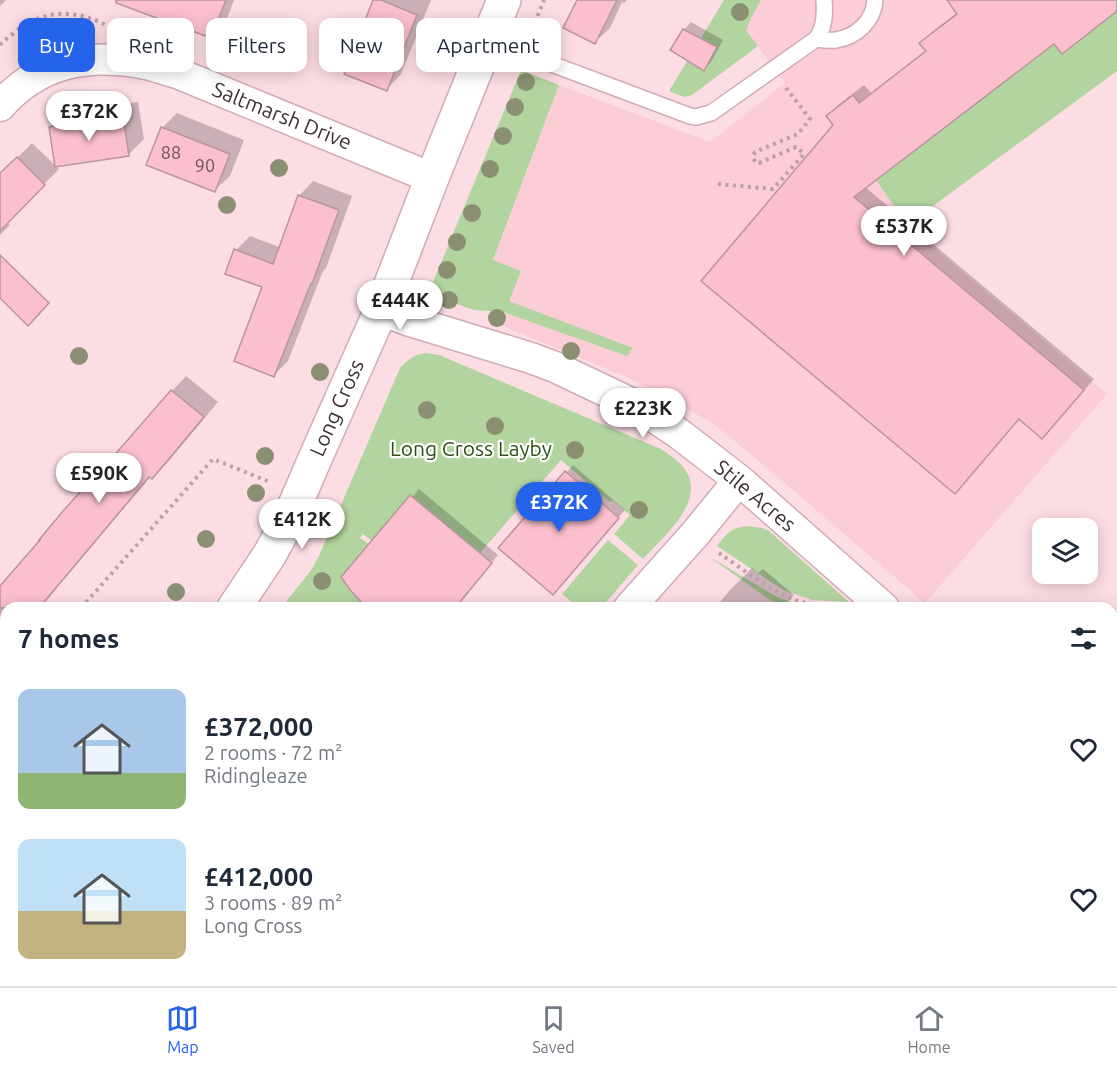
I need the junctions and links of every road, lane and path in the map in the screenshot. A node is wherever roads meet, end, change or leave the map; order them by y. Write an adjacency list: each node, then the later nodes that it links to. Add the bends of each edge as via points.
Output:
1 (504, 0): 4 (street, Long Cross)
2 (824, 0): 6 (lane, via 822,28)
3 (875, 0): 6 (lane, via 870,18 855,33 838,40)
4 (497, 18)
5 (107, 25): 7 (path, via 79,15 45,15 19,28)
6 (816, 39): 10 (lane)
7 (0, 45)
8 (107, 58): 13 (street, Saltmarsh Drive, via 65,63 43,72 24,83)
9 (561, 67): 10 (lane, via 696,117 711,113)
10 (773, 70): 15 (path, via 810,120 798,134 755,152 755,162 796,147 804,154 773,189)
11 (171, 72): 14 (street, Saltmarsh Drive)
12 (475, 72): 14 (street, Long Cross)
13 (0, 106)
14 (432, 178): 16 (street, Long Cross)
15 (718, 184)
16 (381, 310): 17 (street, Stile Acres, via 547,364 639,407); 21 (street, Long Cross, via 289,519)
17 (739, 480): 19 (street); 24 (street, Stile Acres)
18 (276, 484): 20 (path, via 213,459)
19 (695, 534): 22 (street); 23 (path, via 779,593)
20 (86, 602)
21 (238, 602)
22 (634, 602)
23 (803, 602)
24 (877, 602)

